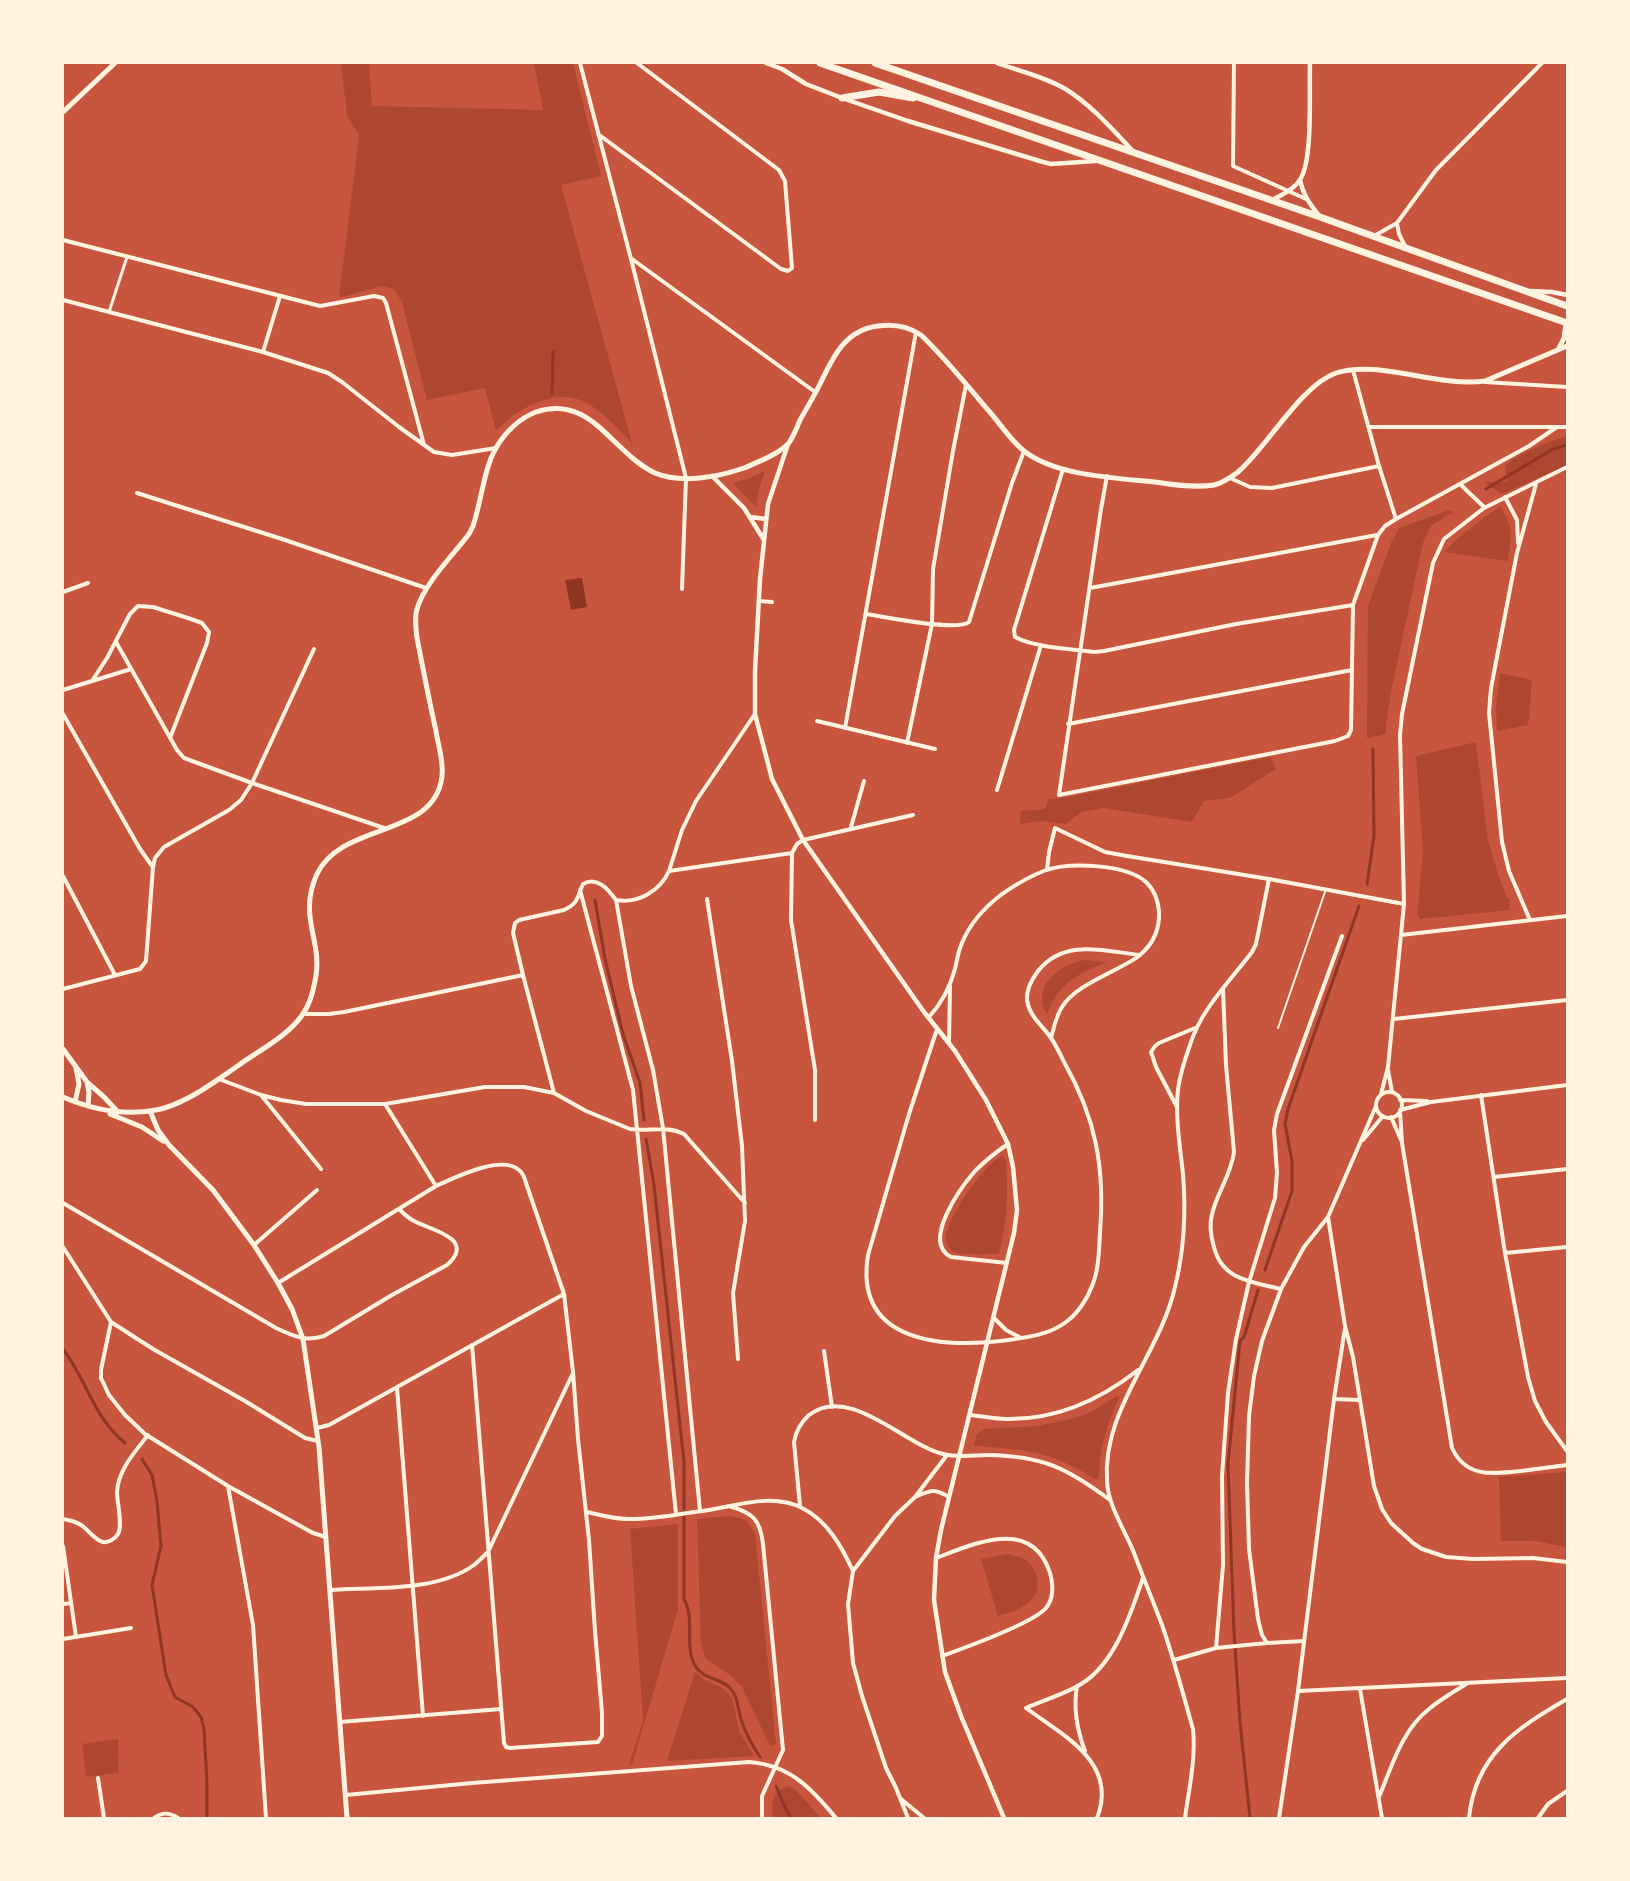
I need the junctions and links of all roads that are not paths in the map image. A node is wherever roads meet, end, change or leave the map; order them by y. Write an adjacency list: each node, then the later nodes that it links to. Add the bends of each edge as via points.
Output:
1 (115, 63): 11 (main road)
2 (580, 63): 15 (street)
3 (637, 63): 15 (street, via 783,175 793,266 783,270)
4 (766, 63): 12 (street)
5 (820, 63): 13 (highway)
6 (875, 63): 16 (highway)
7 (996, 63): 16 (street, via 1068,90)
8 (1234, 63): 19 (street, via 1233,166)
9 (1310, 63): 18 (street, via 1307,164)
10 (1542, 63): 23 (street, via 1436,170)
11 (107, 66): 14 (main road)
12 (842, 98): 13 (highway, via 879,92); 17 (street, via 1051,164)
13 (936, 102): 17 (highway)
14 (63, 112)
15 (597, 133): 28 (street)
16 (1136, 154): 21 (highway)
17 (1099, 161): 35 (highway)
18 (1300, 180): 19 (street); 20 (street)
19 (1288, 190): 20 (street); 21 (street)
20 (1306, 199): 22 (street)
21 (1272, 201): 22 (highway)
22 (1320, 217): 24 (highway)
23 (1397, 223): 24 (street); 26 (street)
24 (1373, 236): 26 (highway)
25 (63, 240): 27 (street)
26 (1406, 247): 29 (highway)
27 (128, 257): 31 (street); 34 (street)
28 (631, 259): 44 (street); 57 (street)
29 (1525, 291): 30 (street); 33 (highway)
30 (1567, 295)
31 (280, 296): 39 (street); 49 (street, via 325,306 374,296 383,298)
32 (63, 300): 34 (street)
33 (1567, 306)
34 (109, 312): 39 (street)
35 (1567, 323): 38 (main road)
36 (916, 332): 42 (main road); 44 (main road, via 891,325 869,327 854,334 843,343); 78 (street)
37 (1567, 346): 38 (main road)
38 (1559, 348): 41 (main road)
39 (263, 352): 49 (street, via 342,381)
40 (1353, 369): 41 (main road, via 1460,383); 45 (street); 58 (main road, via 1316,384)
41 (1485, 381): 43 (street)
42 (966, 385): 51 (main road); 79 (street, via 933,569)
43 (1567, 387)
44 (816, 392): 48 (main road)
45 (1369, 427): 46 (street); 52 (street)
46 (1557, 427): 47 (street); 60 (street)
47 (1567, 427)
48 (789, 443): 55 (main road, via 753,464); 65 (street, via 770,495)
49 (424, 445): 50 (street, via 434,452 452,455)
50 (496, 448): 57 (main road, via 522,419 563,408 585,416 646,468); 71 (main road, via 473,526)
51 (1024, 451): 54 (main road); 79 (street, via 969,622 961,626)
52 (1379, 466): 58 (street, via 1272,488 1250,487); 66 (street)
53 (1567, 467): 59 (street)
54 (1063, 469): 56 (main road); 81 (street, via 1014,630 1016,637)
55 (712, 476): 57 (main road); 64 (street)
56 (1107, 476): 58 (main road, via 1191,486 1224,483); 72 (street)
57 (686, 478): 73 (street)
58 (1230, 478)
59 (1536, 484): 62 (street); 69 (street)
60 (1461, 485): 63 (street); 66 (street)
61 (137, 493): 71 (street)
62 (1505, 497): 63 (street); 69 (street, via 1517,520)
63 (1484, 508): 113 (street, via 1452,531 1439,547 1402,714)
64 (750, 517): 65 (street); 68 (street)
65 (766, 519): 68 (street)
66 (1396, 519): 67 (street)
67 (1378, 535): 72 (street); 77 (street)
68 (764, 540): 75 (street)
69 (1517, 553): 115 (street, via 1489,713 1502,842 1509,871)
70 (88, 583): 74 (street)
71 (426, 588): 101 (main road, via 415,622 442,776 427,809)
72 (1090, 588): 83 (street)
73 (682, 589)
74 (63, 592)
75 (759, 601): 76 (street); 89 (street)
76 (772, 602)
77 (1353, 605): 83 (street, via 1104,651); 85 (street)
78 (866, 614): 79 (street); 92 (street)
79 (932, 624): 94 (street)
80 (116, 642): 84 (street); 86 (street); 93 (street, via 130,614 141,605 208,628 207,643)
81 (1041, 645): 83 (street); 98 (street)
82 (314, 649): 97 (street)
83 (1080, 650): 91 (street)
84 (131, 669): 86 (street); 93 (street)
85 (1352, 670): 91 (street); 91 (street, via 1348,736 1059,795)
86 (92, 681): 87 (street)
87 (63, 690)
88 (63, 714): 104 (street)
89 (755, 714): 102 (street, via 772,779); 106 (street, via 696,801)
90 (817, 721): 92 (street)
91 (1068, 724)
92 (845, 728): 94 (street)
93 (170, 738): 97 (street, via 191,762)
94 (907, 743): 95 (street)
95 (935, 749)
96 (864, 781): 100 (street)
97 (252, 783): 101 (street); 104 (street, via 229,810 159,852)
98 (997, 790)
99 (913, 815): 100 (street)
100 (850, 828): 102 (street)
101 (387, 829): 125 (main road, via 344,846 317,874 310,890 308,912 317,968)
102 (803, 840): 103 (street); 126 (street)
103 (792, 853): 106 (street); 158 (street, via 791,920 815,1070)
104 (153, 867): 119 (street, via 146,962 140,969)
105 (1047, 870): 108 (street, via 1055,828 1105,852); 118 (street, via 1095,865 1129,873 1148,884 1158,904 1159,925 1151,944); 121 (street, via 1015,885 973,922 961,944)
106 (669, 871): 112 (street, via 662,884 648,895)
107 (63, 876): 119 (street)
108 (1269, 879): 109 (street); 122 (street, via 1256,944)
109 (1326, 889): 113 (street); 129 (lane)
110 (580, 890): 112 (street, via 586,882 595,881); 120 (street, via 576,903 564,910 519,920 513,926); 160 (street, via 628,1068)
111 (707, 899): 171 (street, via 732,1061)
112 (616, 900): 159 (street)
113 (1404, 904): 116 (street)
114 (1567, 916): 115 (street)
115 (1530, 920): 116 (street)
116 (1401, 935): 127 (street)
117 (1342, 936): 179 (street, via 1277,1114 1275,1198)
118 (1140, 955): 131 (street, via 1068,999); 131 (street, via 1081,949 1067,950 1049,960 1033,978 1027,998 1034,1018)
119 (115, 975): 123 (street)
120 (523, 975): 125 (street, via 344,1012); 140 (street)
121 (951, 982): 126 (street); 132 (street)
122 (1223, 989): 128 (street); 179 (street, via 1234,1152 1210,1226 1219,1263)
123 (63, 990)
124 (1567, 1000): 127 (street)
125 (303, 1014): 136 (main road, via 286,1032)
126 (929, 1017): 130 (street)
127 (1394, 1019): 135 (street)
128 (1195, 1028): 151 (street); 151 (street, via 1159,1043 1151,1052)
129 (1278, 1028)
130 (938, 1029): 132 (street); 188 (street, via 877,1222 865,1272 867,1286 884,1319 904,1334 932,1341)
131 (1051, 1038): 186 (street, via 1075,1080 1095,1137 1102,1179 1097,1270 1093,1286 1075,1314 1056,1328)
132 (949, 1042): 163 (street)
133 (63, 1049): 134 (main road)
134 (76, 1067): 137 (main road); 146 (main road, via 79,1084)
135 (1388, 1067): 139 (street); 142 (street)
136 (219, 1078): 141 (street); 153 (main road, via 191,1097)
137 (87, 1082): 149 (main road); 155 (main road)
138 (1567, 1085): 143 (street)
139 (1392, 1092): 142 (street); 145 (street)
140 (554, 1093): 148 (street, via 524,1087 485,1087); 160 (street, via 608,1121)
141 (261, 1095): 148 (street, via 306,1104); 165 (street)
142 (1381, 1095): 150 (street)
143 (1482, 1095): 147 (street); 167 (street)
144 (63, 1097): 146 (main road)
145 (1400, 1100): 147 (street); 154 (street)
146 (75, 1102): 149 (main road)
147 (1431, 1102): 154 (street)
148 (385, 1104): 168 (street)
149 (88, 1106): 152 (main road)
150 (1376, 1106): 156 (street); 161 (street)
151 (1177, 1108): 192 (street, via 1184,1215 1179,1266 1161,1332)
152 (104, 1110): 155 (main road); 164 (main road, via 142,1127)
153 (150, 1111): 155 (main road); 164 (main road)
154 (1400, 1111): 157 (street); 162 (street)
155 (118, 1113)
156 (1383, 1116): 157 (street); 161 (street)
157 (1391, 1117): 162 (street)
158 (815, 1120)
159 (663, 1128): 160 (street); 171 (street, via 677,1130 690,1139); 212 (street)
160 (637, 1130): 214 (street)
161 (1361, 1143): 173 (street)
162 (1402, 1143): 205 (street, via 1456,1456 1468,1468 1489,1473)
163 (1008, 1144): 178 (street, via 1017,1210); 178 (street, via 989,1157 964,1185 946,1216 940,1238 941,1247 951,1257)
164 (169, 1145): 174 (main road, via 213,1190)
165 (321, 1169)
166 (1567, 1169): 167 (street)
167 (1494, 1177): 177 (street)
168 (436, 1186): 172 (street); 182 (street, via 478,1168 500,1166 520,1171)
169 (317, 1190): 174 (street)
170 (63, 1203): 187 (street, via 276,1328)
171 (744, 1203): 191 (street, via 743,1236 732,1293)
172 (399, 1209): 180 (street); 187 (street, via 414,1221 449,1236 456,1246 452,1261 324,1336)
173 (1328, 1216): 181 (street, via 1304,1247); 185 (street)
174 (254, 1245): 180 (main road)
175 (63, 1247): 184 (street)
176 (1567, 1247): 177 (street)
177 (1505, 1253): 202 (street, via 1535,1401)
178 (1007, 1263): 183 (street)
179 (1249, 1282): 181 (street); 232 (street, via 1228,1393 1222,1476 1223,1565)
180 (278, 1283): 187 (main road)
181 (1281, 1289): 231 (street, via 1254,1376 1246,1483 1258,1618)
182 (564, 1294): 189 (street); 193 (street)
183 (993, 1317): 186 (street); 188 (street)
184 (111, 1322): 200 (street, via 101,1378 116,1404); 201 (street, via 305,1438)
185 (1346, 1326): 195 (street); 196 (street)
186 (1022, 1338): 188 (street)
187 (303, 1339): 199 (main road)
188 (987, 1343): 198 (street)
189 (472, 1345): 194 (street); 218 (street)
190 (824, 1352): 197 (street)
191 (738, 1359)
192 (1139, 1370): 198 (street, via 1111,1390 1065,1411 1007,1419); 209 (street, via 1112,1435 1106,1469)
193 (573, 1372): 213 (street); 218 (street)
194 (397, 1388): 199 (street); 223 (street)
195 (1334, 1399): 196 (street); 230 (street)
196 (1359, 1400): 220 (street, via 1377,1498 1391,1523 1413,1544 1458,1559 1533,1558)
197 (832, 1407): 203 (street, via 852,1408 927,1449); 211 (street, via 812,1413 795,1434)
198 (970, 1415): 204 (street)
199 (317, 1428): 201 (main road)
200 (148, 1435): 206 (street); 215 (street, via 120,1479 117,1536 103,1542 82,1526)
201 (318, 1441): 216 (main road)
202 (1567, 1451)
203 (947, 1455): 204 (street); 207 (street)
204 (958, 1456): 208 (street); 209 (street, via 1013,1456 1047,1462)
205 (1567, 1465)
206 (228, 1485): 216 (street); 254 (street, via 253,1625)
207 (915, 1497): 208 (street, via 930,1491); 221 (street, via 895,1516)
208 (949, 1497): 219 (street)
209 (1111, 1501): 222 (street)
210 (729, 1506): 211 (street, via 783,1502); 212 (street); 245 (street, via 753,1516 761,1526 783,1743)
211 (800, 1506): 221 (street, via 825,1526)
212 (698, 1511): 214 (street)
213 (587, 1512): 214 (street, via 627,1519); 241 (street, via 602,1739 507,1748)
214 (679, 1514)
215 (63, 1519)
216 (327, 1537): 224 (main road)
217 (63, 1546): 225 (street)
218 (488, 1552): 223 (street, via 451,1576); 241 (street)
219 (936, 1558): 233 (street, via 934,1600); 233 (street, via 989,1540 1013,1538 1038,1551 1052,1582 1050,1601 1042,1612)
220 (1567, 1562)
221 (853, 1571): 250 (street, via 848,1604 853,1663 872,1731)
222 (1143, 1578): 234 (street); 237 (street, via 1126,1624 1103,1667)
223 (412, 1585): 224 (street); 242 (street)
224 (331, 1590): 243 (main road)
225 (71, 1603): 226 (street); 228 (street)
226 (63, 1604)
227 (130, 1628): 228 (street)
228 (76, 1637): 229 (street)
229 (63, 1639)
230 (1304, 1641): 231 (street); 239 (street)
231 (1267, 1643): 232 (street)
232 (1216, 1648): 234 (street)
233 (942, 1656): 260 (street, via 957,1707)
234 (1174, 1660): 262 (street, via 1193,1729)
235 (1567, 1678): 236 (street)
236 (1469, 1682): 238 (street); 249 (street, via 1429,1709 1411,1728)
237 (1077, 1686): 244 (street, via 1077,1725); 244 (street, via 1026,1708 1071,1738)
238 (1360, 1689): 239 (street); 249 (street)
239 (1298, 1691): 263 (street)
240 (1567, 1699): 265 (street, via 1520,1728 1498,1749 1477,1783)
241 (501, 1709): 242 (street)
242 (423, 1716): 243 (street)
243 (340, 1722): 248 (main road)
244 (1086, 1755): 261 (street, via 1100,1779 1102,1794)
245 (776, 1768): 248 (street, via 749,1762); 256 (street, via 762,1796); 257 (street, via 805,1783)
246 (98, 1778): 251 (street)
247 (1567, 1791): 266 (street, via 1548,1804)
248 (346, 1795): 255 (main road)
249 (1379, 1797): 264 (street)
250 (900, 1798): 258 (street); 259 (street)
251 (104, 1818)
252 (154, 1818): 253 (street, via 164,1813)
253 (178, 1818)
254 (266, 1818)
255 (347, 1818)
256 (762, 1818)
257 (836, 1818)
258 (908, 1818)
259 (924, 1818)
260 (1004, 1818)
261 (1097, 1818)
262 (1185, 1818)
263 (1279, 1818)
264 (1382, 1818)
265 (1469, 1818)
266 (1538, 1818)

